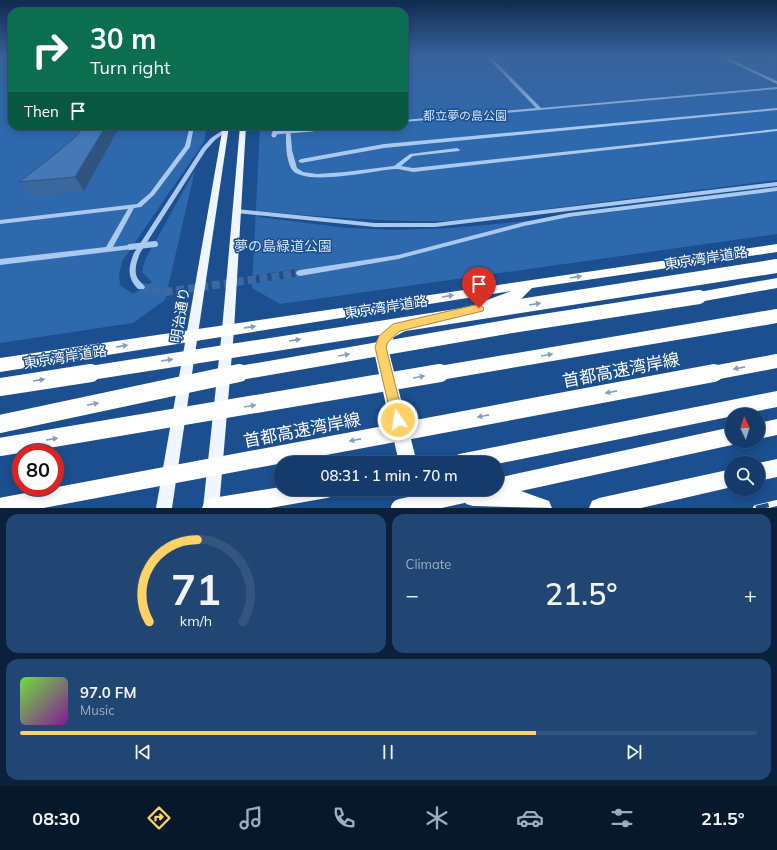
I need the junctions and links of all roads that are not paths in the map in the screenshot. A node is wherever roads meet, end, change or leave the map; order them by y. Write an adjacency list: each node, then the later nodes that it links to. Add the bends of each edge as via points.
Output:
1 (511, 80): 3 (street)
2 (777, 88): 3 (street)
3 (539, 108): 5 (street)
4 (777, 109): 15 (street, via 384,146)
5 (408, 121)
6 (191, 130): 19 (street, via 188,146 156,188 139,206)
7 (225, 130): 30 (street, via 204,149 137,253 132,274)
8 (226, 130): 33 (main road, 明治通り)
9 (244, 130): 20 (main road)
10 (288, 130): 16 (street, via 294,169 302,174 317,176)
11 (300, 130): 13 (street, bridge, via 275,132)
12 (777, 130): 16 (street, via 413,170)
13 (274, 135)
14 (457, 150): 16 (street, via 412,155)
15 (301, 162)
16 (396, 167)
17 (777, 184): 20 (street, via 435,225 368,224)
18 (777, 189): 27 (street, via 569,215 398,257)
19 (132, 207): 21 (street); 24 (street)
20 (236, 211): 32 (main road)
21 (0, 222)
22 (155, 244): 24 (street, bridge)
23 (777, 248): 29 (highway, one-way to 23)
24 (108, 250): 25 (street)
25 (0, 262)
26 (777, 266): 36 (highway, 東京湾岸道路, one-way to 26, bridge)
27 (300, 273)
28 (777, 283): 38 (highway, one-way to 28, bridge, via 233,374)
29 (528, 284): 32 (highway, one-way to 29); 43 (highway, via 516,295 494,305 397,327 383,340 380,347)
30 (141, 287)
31 (777, 316): 42 (highway, 首都高速湾岸線, one-way to 31, bridge)
32 (228, 330): 33 (highway); 54 (main road)
33 (192, 336): 35 (highway, one-way to 33); 53 (main road, 明治通り)
34 (777, 361): 52 (highway, 首都高速湾岸線, one-way to 52, bridge)
35 (0, 365)
36 (0, 386)
37 (777, 400): 44 (highway)
38 (0, 424)
39 (777, 427): 40 (highway)
40 (765, 430)
41 (725, 438): 48 (highway)
42 (0, 447)
43 (406, 456)
44 (494, 456)
45 (777, 468): 46 (highway)
46 (765, 471)
47 (725, 480): 57 (highway)
48 (504, 485)
49 (284, 496): 54 (highway)
50 (438, 496): 56 (highway, via 506,498)
51 (454, 496): 55 (highway, bridge)
52 (0, 506)
53 (164, 508)
54 (211, 508)
55 (400, 508)
56 (542, 508)
57 (599, 508)

